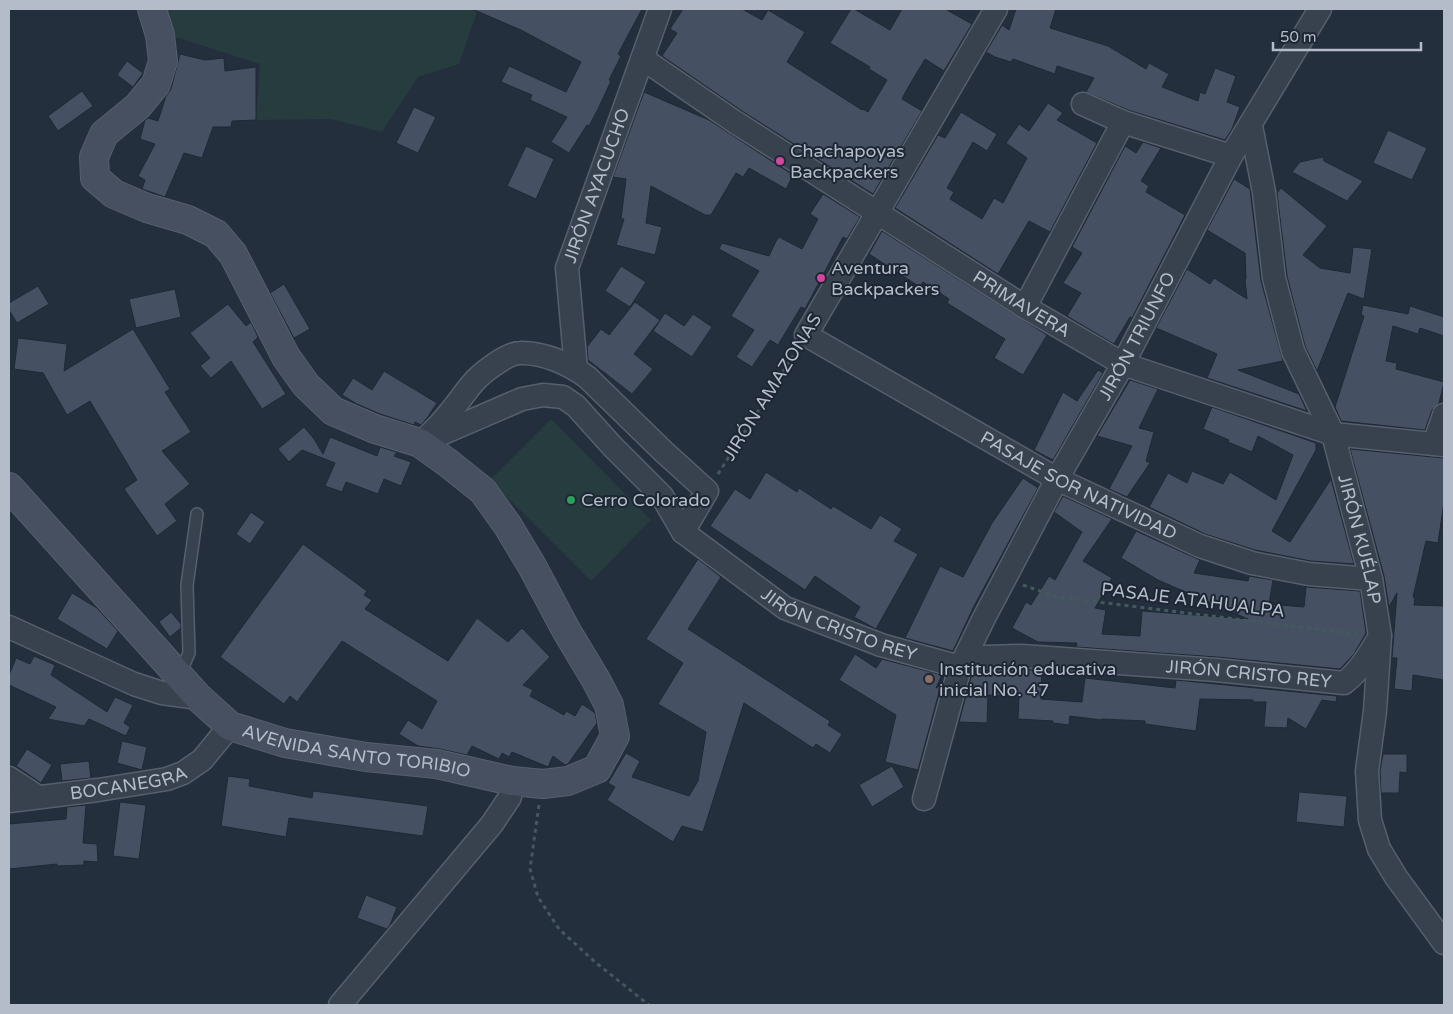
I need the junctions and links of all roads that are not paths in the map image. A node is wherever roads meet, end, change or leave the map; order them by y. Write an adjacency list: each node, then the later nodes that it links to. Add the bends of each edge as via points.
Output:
1 (152, 9): 17 (main road, AVENIDA SANTO TORIBIO, via 163,60 156,84 138,106 104,134 94,156 95,178 114,194 188,220 216,234 233,254 286,358 306,386 333,411)
2 (660, 9): 5 (street, JIRÓN AYACUCHO)
3 (996, 9): 10 (street, JIRÓN AMAZONAS)
4 (1314, 11): 8 (street, JIRÓN TRIUNFO)
5 (642, 59): 10 (street, PRIMAVERA); 14 (street, JIRÓN AYACUCHO, via 567,268)
6 (1083, 104): 7 (street)
7 (1123, 122): 9 (street); 11 (street)
8 (1251, 126): 9 (street, JIRÓN TRIUNFO); 16 (street, JIRÓN KUÉLAP, via 1279,297 1294,351)
9 (1231, 156): 13 (street, JIRÓN TRIUNFO)
10 (878, 213): 11 (street, PRIMAVERA); 12 (street, JIRÓN AMAZONAS)
11 (1025, 307): 13 (street, PRIMAVERA)
12 (806, 335): 19 (street, PASAJE SOR NATIVIDAD)
13 (1123, 364): 16 (street, PRIMAVERA); 19 (street, JIRÓN TRIUNFO)
14 (576, 369): 17 (street, via 544,356 518,353 495,364 473,382 444,422); 22 (street, via 707,492)
15 (1444, 415): 18 (street)
16 (1333, 434): 18 (street, PRIMAVERA); 23 (street, JIRÓN KUÉLAP)
17 (420, 443): 22 (street, JIRÓN CRISTO REY, via 522,400 543,395 563,397 576,406 662,496); 31 (main road, AVENIDA SANTO TORIBIO, via 482,491 508,526 609,705 615,736 597,769 568,781 543,784)
18 (1439, 444)
19 (1057, 479): 23 (street, PASAJE SOR NATIVIDAD, via 1200,546 1252,564 1309,574); 26 (street, JIRÓN TRIUNFO)
20 (9, 487): 27 (main road, AVENIDA SANTO TORIBIO)
21 (197, 514): 27 (lane, via 187,585 189,653)
22 (683, 532): 26 (street, JIRÓN CRISTO REY, via 785,608 881,645)
23 (1371, 579): 25 (street, JIRÓN KUÉLAP)
24 (9, 628): 28 (street, via 134,684)
25 (1380, 636): 26 (street, JIRÓN CRISTO REY, via 1353,677 1344,683 1022,656 985,657); 35 (street, JIRÓN KUÉLAP, via 1376,711 1367,771 1370,820 1379,849)
26 (960, 667): 33 (street, JIRÓN TRIUNFO)
27 (179, 676): 28 (main road, AVENIDA SANTO TORIBIO)
28 (199, 698): 29 (main road, AVENIDA SANTO TORIBIO)
29 (230, 726): 31 (main road, AVENIDA SANTO TORIBIO, via 285,743 437,764); 32 (street, BOCANEGRA, via 202,760 167,779)
30 (9, 778): 32 (street)
31 (512, 781): 36 (street, via 510,797 492,824)
32 (38, 797): 34 (street, BOCANEGRA)
33 (924, 799)
34 (9, 801)
35 (1444, 943)
36 (340, 1005)

